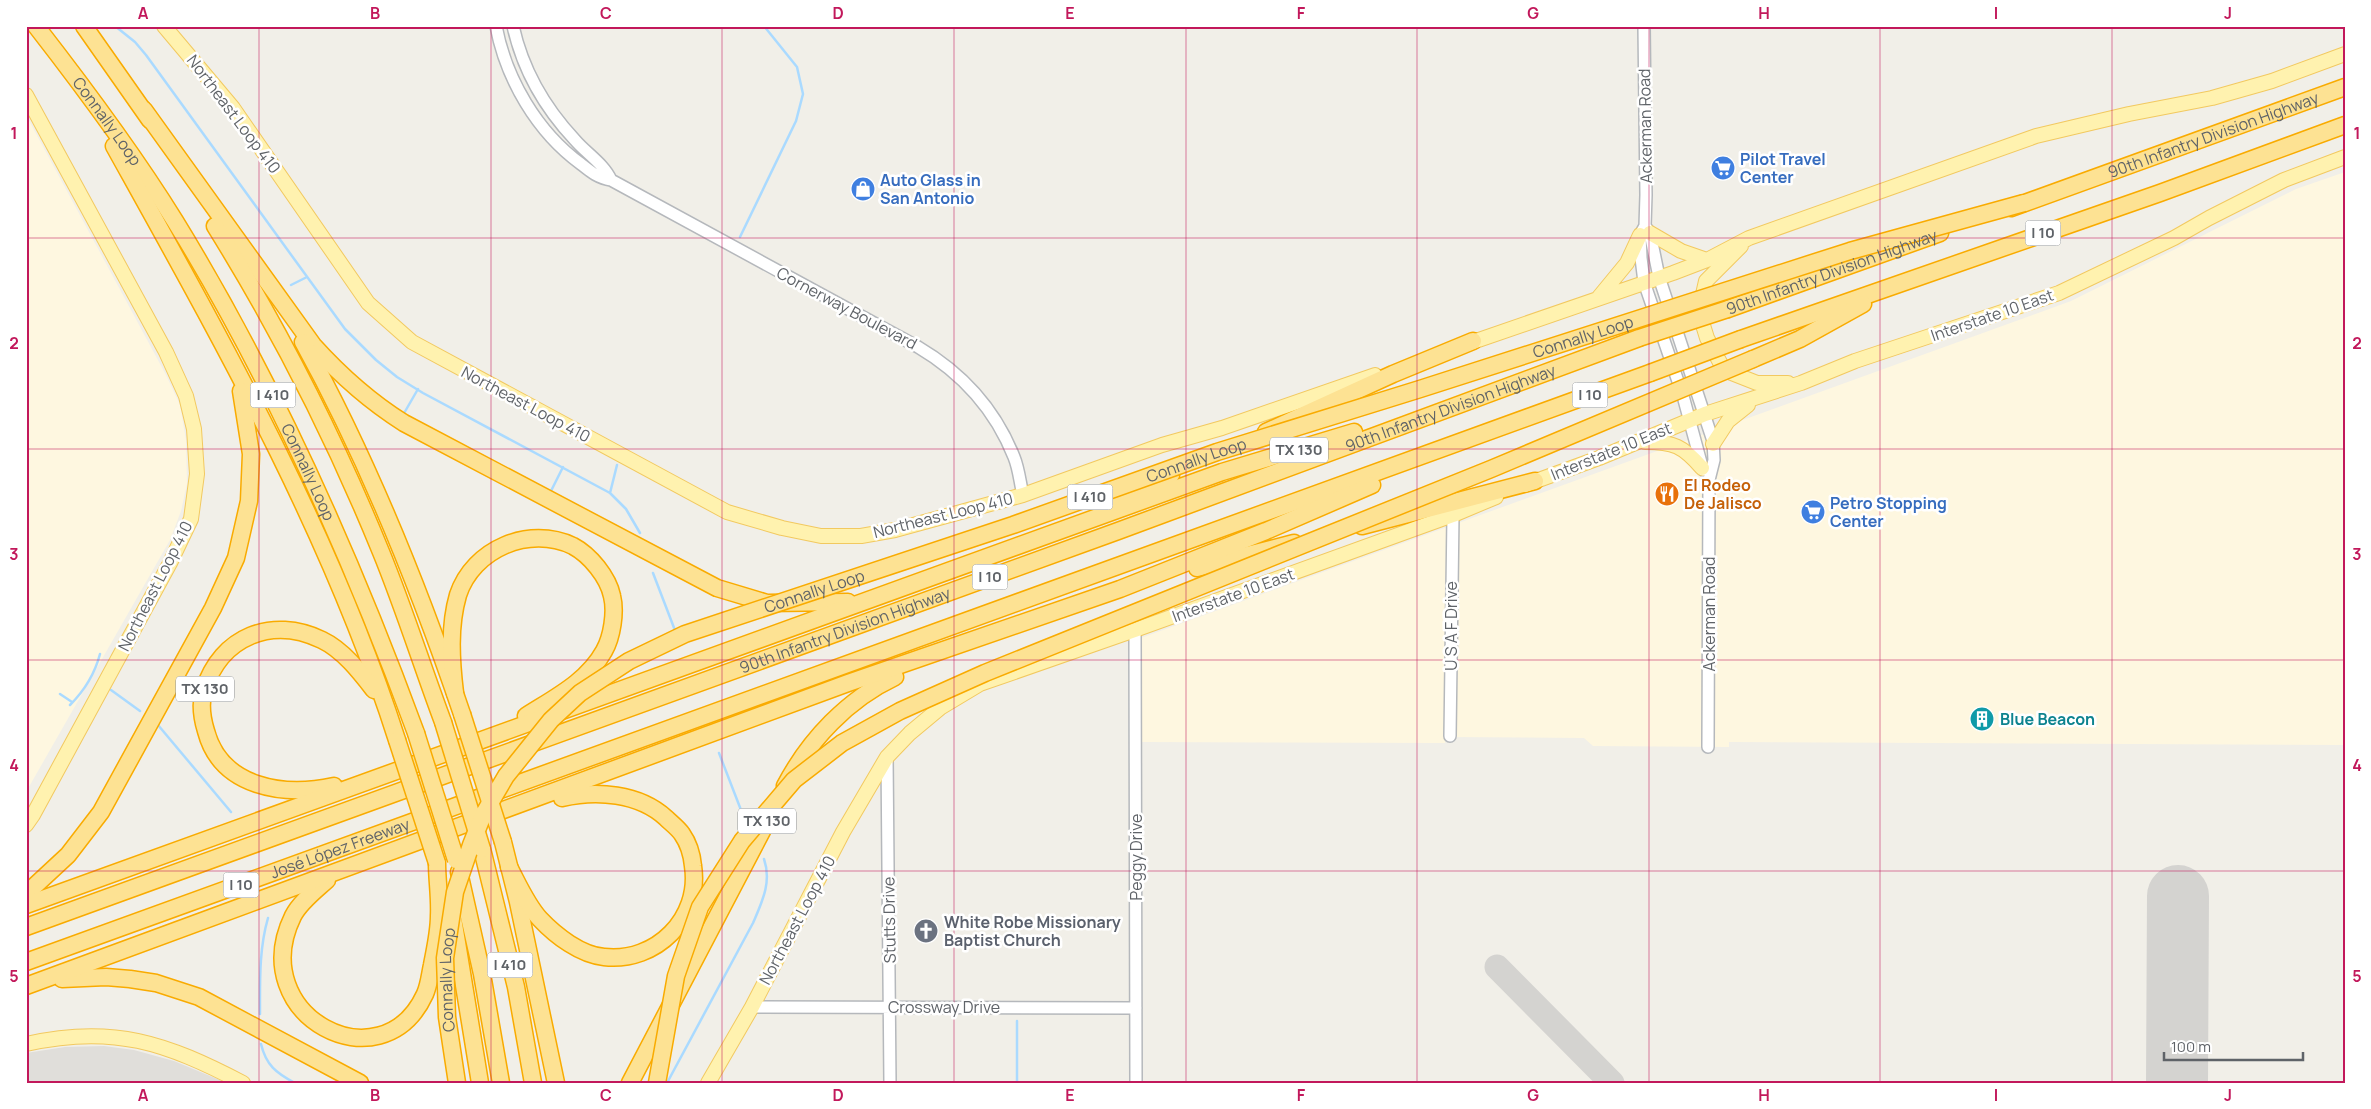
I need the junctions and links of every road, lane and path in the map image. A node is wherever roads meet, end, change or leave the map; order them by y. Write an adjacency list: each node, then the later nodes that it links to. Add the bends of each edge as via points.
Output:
1 (36, 26): 9 (highway, Connally Loop / I 410)
2 (84, 26): 12 (highway, Connally Loop / I 410)
3 (496, 26): 16 (street, Cornerway Boulevard, via 507,65 535,116 571,157 599,178)
4 (513, 26): 16 (street, Cornerway Boulevard, via 530,78 542,100)
5 (1644, 26): 18 (street, Ackerman Road)
6 (170, 29): 38 (main road, Northeast Loop 410, via 233,108 368,303 412,342 477,378 727,512 782,528 821,536 861,536 895,530)
7 (2345, 54): 19 (main road, via 2272,81 2212,98 2036,136)
8 (2345, 77): 15 (highway)
9 (79, 82): 27 (highway); 71 (highway, Connally Loop / I 410, bridge, via 131,154 232,318 273,395 377,625 416,733 456,860 482,974)
10 (2345, 87): 15 (highway, 90th Infantry Division Highway / I 10)
11 (26, 95): 54 (main road, Northeast Loop 410, via 166,352 186,396 194,429 197,474 191,519 174,554)
12 (144, 110): 24 (highway); 72 (highway, Connally Loop / I 410, bridge, via 245,273 331,437 382,553 443,722 482,848 516,986)
13 (2345, 125): 23 (highway, 90th Infantry Division Highway / I 10)
14 (2345, 157): 29 (main road, Interstate 10 East, via 2284,180 2059,293)
15 (2140, 162): 17 (highway, 90th Infantry Division Highway / I 10)
16 (611, 180): 38 (street, Cornerway Boulevard, via 918,346 951,368 974,390 1004,436 1015,459)
17 (2024, 203): 28 (highway, 90th Infantry Division Highway / I 10, bridge); 69 (highway, Connally Loop / I 410, bridge, via 1850,251 1217,452 1013,525 685,634 629,661 580,693 551,720 506,776 483,815 455,892 445,958 447,1017)
18 (1645, 232): 20 (main road); 21 (street, Ackerman Road); 22 (street, Ackerman Road); 25 (main road, via 1627,263)
19 (1749, 238): 20 (main road); 29 (main road, via 1706,281 1699,312 1707,338 1724,370 1757,383)
20 (1707, 260): 21 (main road)
21 (1659, 277): 22 (main road); 31 (street, Ackerman Road)
22 (1644, 282): 25 (main road); 33 (street, Ackerman Road)
23 (1902, 283): 32 (highway, 90th Infantry Division Highway / I 10, bridge); 75 (highway, bridge, via 1800,339 1491,469 985,672 900,711 842,743 794,780 742,841 700,907 676,976)
24 (274, 290): 42 (highway, via 326,358 360,393 379,407 717,588 768,603 850,602); 45 (highway, via 318,370 362,461 425,608)
25 (1598, 298): 26 (main road)
26 (1473, 341): 38 (main road); 40 (highway, via 1120,498)
27 (236, 367): 46 (highway, via 326,553); 58 (highway, via 251,454 249,501 236,558 213,608 101,812 68,855)
28 (1533, 377): 40 (highway, TX 130, via 1222,472); 60 (highway, 90th Infantry Division Highway / I 10)
29 (1801, 382): 30 (main road, Interstate 10 East)
30 (1762, 396): 31 (main road, Interstate 10 East); 35 (main road, via 1736,413)
31 (1705, 414): 33 (main road, Interstate 10 East); 35 (street, Ackerman Road)
32 (1530, 418): 41 (highway, TX 130, via 1266,531); 52 (highway, 90th Infantry Division Highway / I 10, via 944,628)
33 (1690, 420): 34 (main road, Interstate 10 East); 36 (street, Ackerman Road)
34 (1639, 442): 36 (main road, via 1665,442 1680,447); 37 (main road, Interstate 10 East)
35 (1713, 444): 36 (street, Ackerman Road, via 1714,460)
36 (1706, 474): 49 (street, Ackerman Road)
37 (1535, 481): 39 (main road, Interstate 10 East); 41 (highway)
38 (1023, 495)
39 (1453, 515): 43 (main road, Interstate 10 East); 48 (street, U S A F Drive)
40 (1066, 528): 42 (highway, TX 130)
41 (1120, 589): 44 (highway, TX 130)
42 (880, 595): 47 (highway, TX 130)
43 (1134, 630): 50 (main road, Interstate 10 East, via 980,684 940,708); 65 (street, Peggy Drive)
44 (985, 637): 53 (highway, via 848,683); 74 (highway, TX 130, via 877,686 826,727 792,773)
45 (455, 692): 47 (highway, via 451,648 458,594 470,572 484,556 512,542 538,539 573,546 586,556 599,570 612,596 611,632 604,651 589,672 558,697); 56 (highway, bridge)
46 (390, 717): 51 (highway, TX 130, via 380,698 346,658 324,641 292,630 273,630 236,642 212,669 202,709 214,753 245,780 264,787 288,790 325,788); 55 (highway, TX 130, bridge)
47 (497, 734): 51 (highway, TX 130)
48 (1450, 736)
49 (1708, 747)
50 (887, 757): 63 (street, Stutts Drive); 64 (main road, Northeast Loop 410, via 843,832)
51 (385, 775): 59 (highway)
52 (456, 808): 61 (highway, José López Freeway / I 10)
53 (511, 809): 56 (highway, via 579,794 620,796 648,805 684,838 692,854 694,884 688,912 670,936 634,955 603,957 574,946 540,919); 57 (highway)
54 (26, 825)
55 (436, 863): 57 (highway, via 439,915 425,994 400,1025 386,1034 364,1038 340,1035 318,1026 302,1012 287,984 282,960 284,940 294,914); 70 (highway, TX 130, via 453,917)
56 (509, 867): 73 (highway)
57 (332, 874): 62 (highway)
58 (26, 894)
59 (26, 905)
60 (26, 927)
61 (26, 962)
62 (30, 984): 68 (highway, via 106,976 182,991)
63 (890, 1006): 64 (street, Crossway Drive); 65 (street, Crossway Drive); 77 (street, Stutts Drive)
64 (752, 1007): 76 (main road, Northeast Loop 410)
65 (1136, 1008): 78 (street, Peggy Drive)
66 (26, 1044): 67 (main road, via 75,1035 120,1036 198,1059)
67 (243, 1083)
68 (360, 1083)
69 (457, 1083)
70 (480, 1083)
71 (500, 1083)
72 (533, 1083)
73 (556, 1083)
74 (630, 1083)
75 (657, 1083)
76 (708, 1083)
77 (890, 1083)
78 (1136, 1083)

